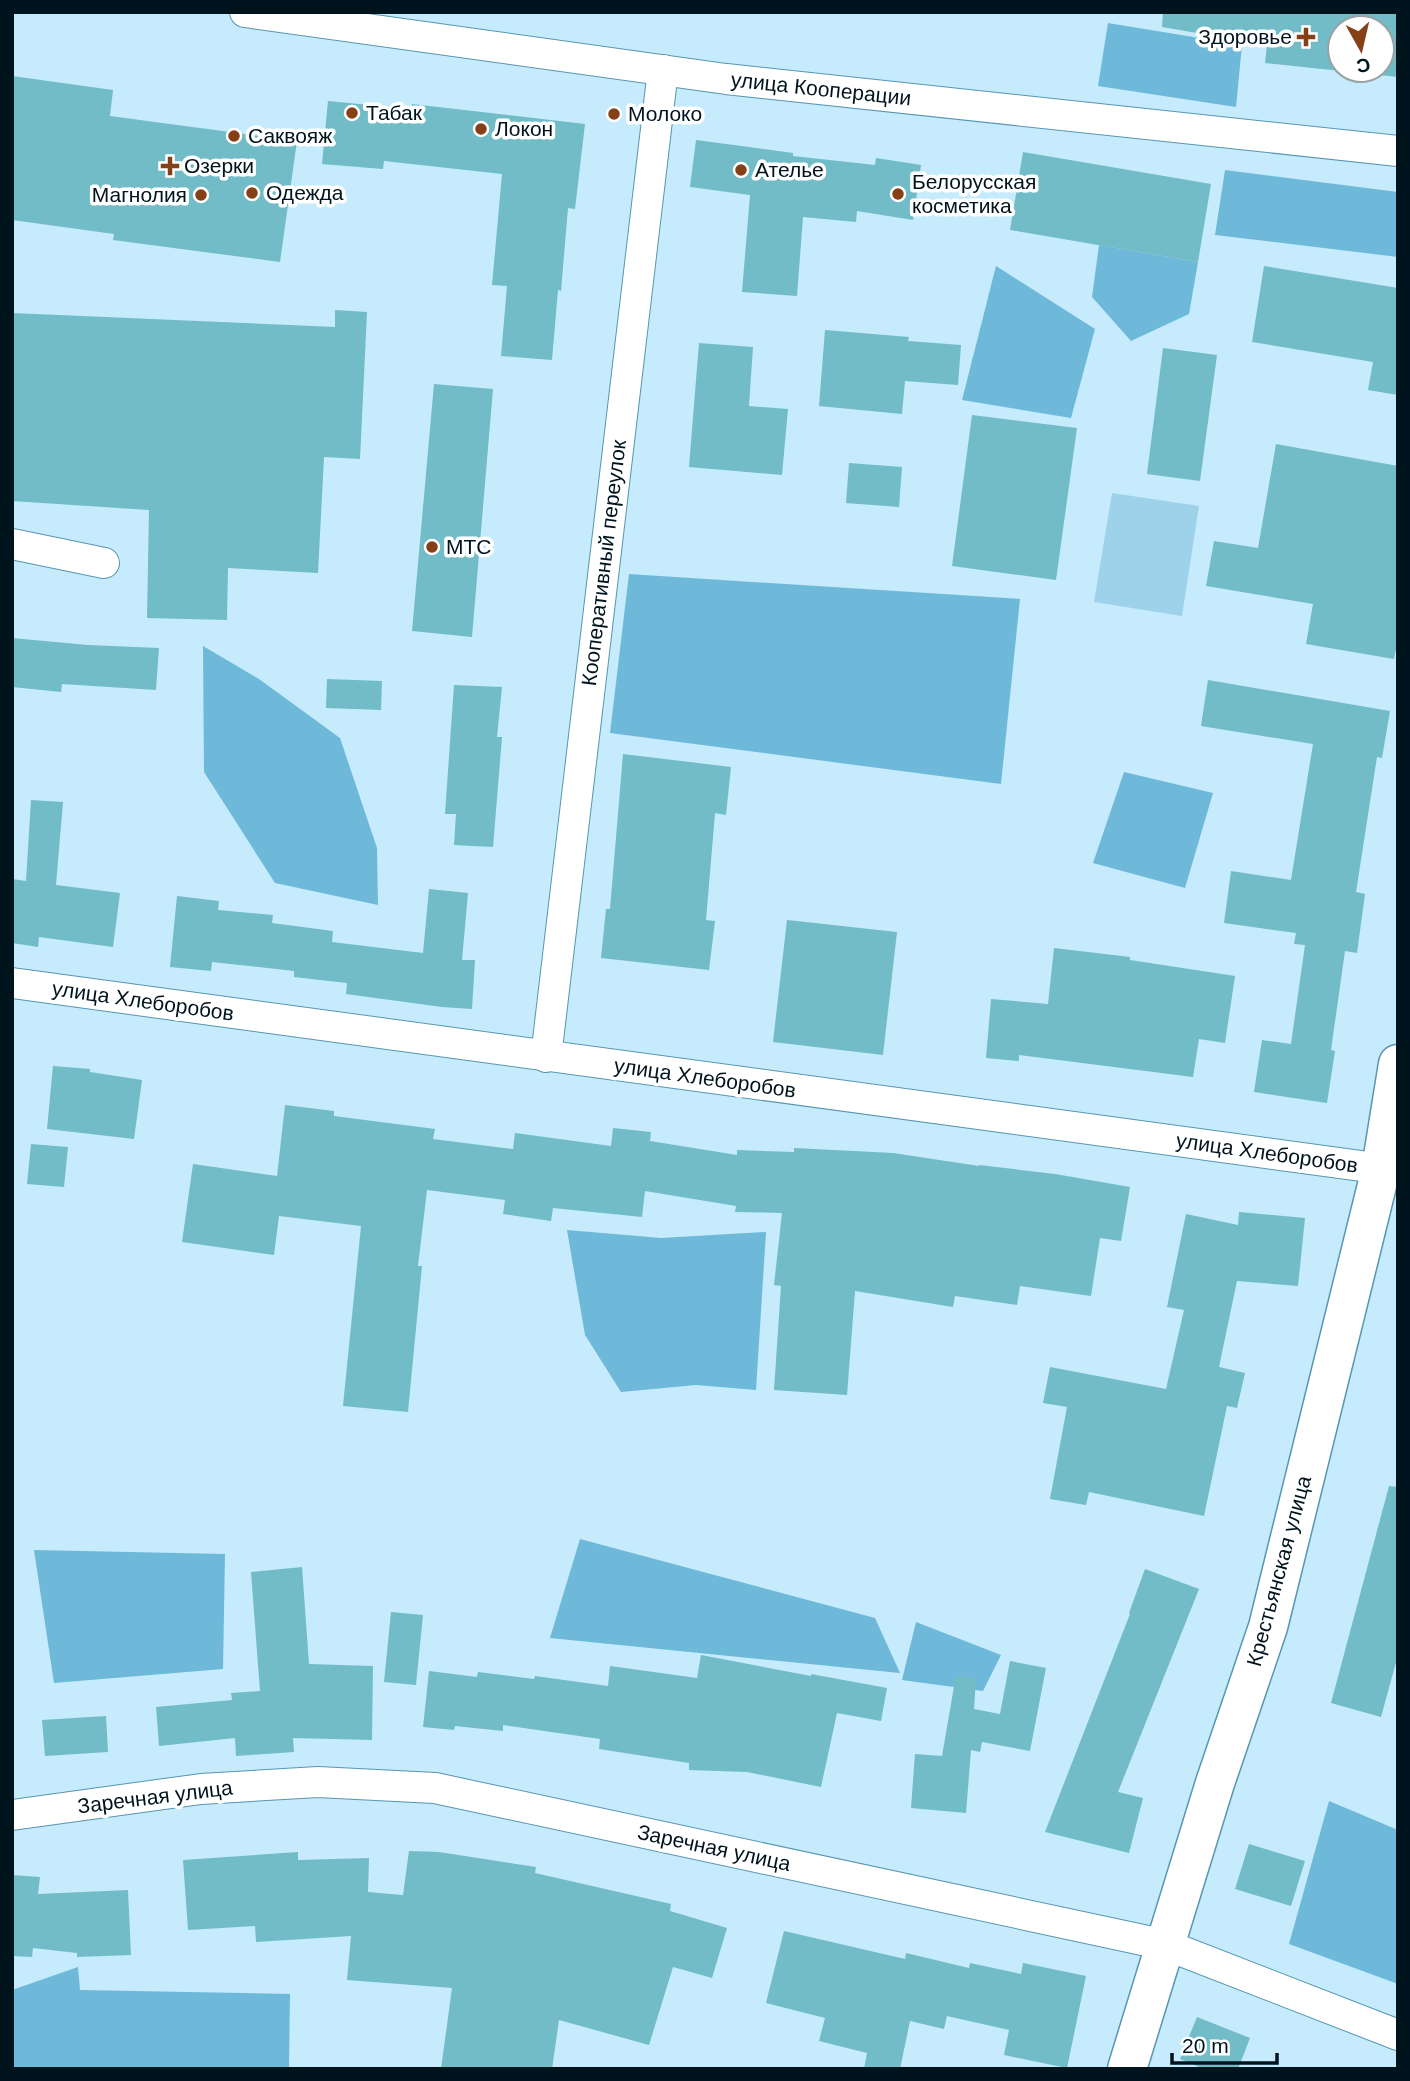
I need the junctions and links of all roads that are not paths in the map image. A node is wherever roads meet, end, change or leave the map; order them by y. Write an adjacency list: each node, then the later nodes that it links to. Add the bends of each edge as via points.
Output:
1 (245, 12): 2 (street, улица Кооперации)
2 (663, 70): 3 (street, улица Кооперации); 7 (street, Кооперативный переулок)
3 (1398, 151)
4 (12, 544): 5 (street)
5 (104, 563)
6 (12, 983): 7 (street, улица Хлеборобов)
7 (546, 1057): 9 (street, улица Хлеборобов)
8 (1398, 1064): 9 (street, Крестьянская улица)
9 (1389, 1170): 11 (street, Крестьянская улица, via 1268,1627 1214,1783)
10 (12, 1815): 11 (street, Заречная улица, via 214,1789 318,1782 435,1788)
11 (1166, 1945): 12 (street, Заречная улица); 13 (street, Крестьянская улица)
12 (1398, 2035)
13 (1127, 2069)

